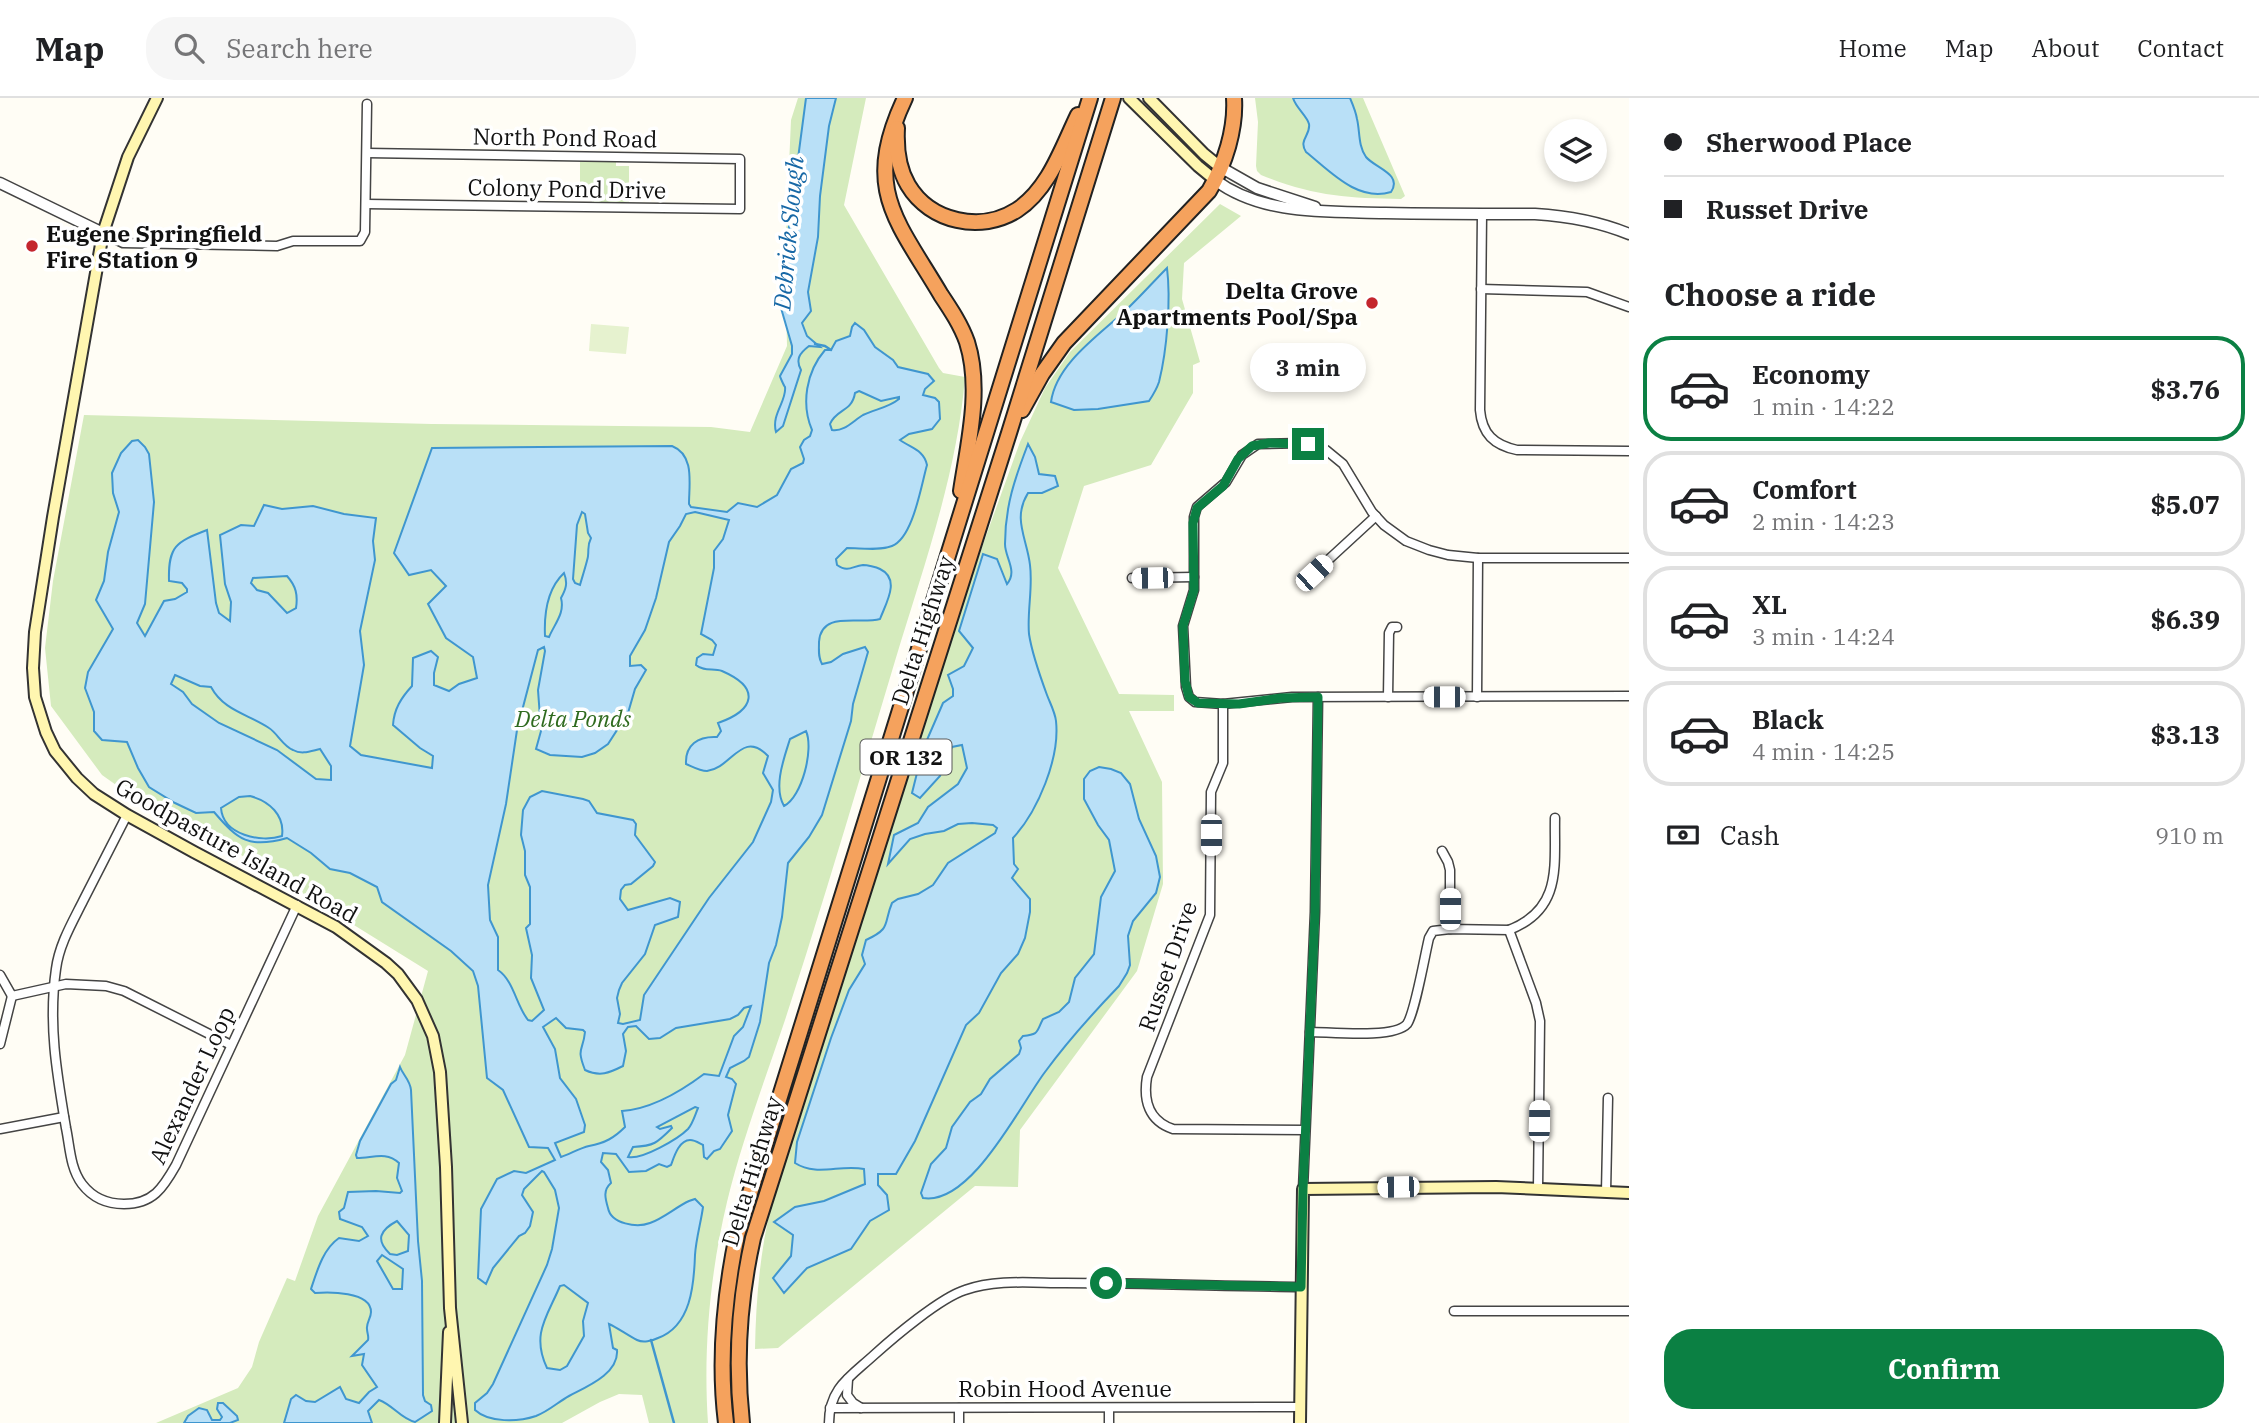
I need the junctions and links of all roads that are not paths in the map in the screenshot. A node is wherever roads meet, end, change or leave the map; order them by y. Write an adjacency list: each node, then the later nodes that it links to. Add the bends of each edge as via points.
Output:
1 (157, 98): 16 (main road, Goodpasture Island Road, via 128,157)
2 (1088, 98): 7 (highway, via 1036,193 1009,214 977,222 934,212 907,184 897,149); 23 (highway, Delta Highway / OR 132)
3 (1113, 98): 20 (highway, Delta Highway / OR 132)
4 (1129, 98): 10 (main road, via 1198,166)
5 (1149, 98): 10 (main road)
6 (1234, 98): 10 (highway, via 1232,133)
7 (903, 103): 23 (highway, via 886,154 890,204 904,236 953,312 966,341 972,372 970,428)
8 (367, 104): 9 (street)
9 (367, 153): 11 (street, North Pond Road, via 740,159); 13 (street)
10 (1218, 173): 14 (street); 14 (street, via 1226,188 1267,204); 20 (highway, via 1209,191 1064,343)
11 (740, 182): 13 (street, Colony Pond Drive, via 740,209)
12 (0, 183): 16 (street)
13 (366, 204): 16 (street, via 365,232 356,242 277,246 123,243)
14 (1325, 211): 15 (street)
15 (1482, 214): 17 (street, via 1550,215); 18 (street)
16 (103, 233): 35 (main road, Goodpasture Island Road, via 37,620 34,684 55,751 94,794)
17 (1629, 234)
18 (1481, 289): 19 (street, via 1587,292); 21 (street, via 1480,410 1489,437 1517,450)
19 (1629, 307)
20 (1009, 433): 69 (highway, Delta Highway / OR 132, via 753,1238 738,1335)
21 (1629, 451)
22 (1376, 516): 24 (street, via 1420,547); 26 (street); 27 (street, via 1343,464 1326,450 1303,443 1258,444 1242,454 1226,482 1195,512)
23 (953, 541): 68 (highway, Delta Highway / OR 132, via 737,1235 722,1342)
24 (1478, 558): 25 (street); 33 (street)
25 (1629, 558)
26 (1314, 573)
27 (1194, 577): 28 (street); 34 (street, via 1183,626 1186,687 1195,702)
28 (1132, 578)
29 (1397, 626): 32 (street, via 1389,633)
30 (1629, 696): 33 (street)
31 (1318, 697): 32 (street); 34 (street); 45 (street)
32 (1388, 697): 33 (street)
33 (1478, 697)
34 (1223, 704): 51 (street, Russet Drive, via 1223,763 1211,792 1210,915 1147,1077 1145,1096 1153,1116 1174,1129)
35 (127, 815): 38 (main road, Goodpasture Island Road); 42 (street, Alexander Loop, via 62,944)
36 (1555, 818): 40 (street, via 1550,895 1532,917)
37 (1442, 851): 39 (street, via 1450,870)
38 (297, 905): 47 (street, Alexander Loop); 57 (main road, Goodpasture Island Road, via 375,954 404,982 425,1015 442,1087)
39 (1450, 929): 40 (street); 45 (street, via 1430,934 1405,1026 1383,1033)
40 (1509, 930): 52 (street, via 1540,1019)
41 (1, 979): 43 (street)
42 (54, 986): 43 (street); 47 (street, via 116,988); 49 (street, Alexander Loop, via 52,1042)
43 (12, 996): 44 (street)
44 (3, 1017): 46 (street)
45 (1310, 1032): 51 (street)
46 (0, 1044)
47 (231, 1045): 49 (street, Alexander Loop, via 176,1166 162,1190 149,1198 115,1203 87,1190 73,1168)
48 (1608, 1098): 54 (street)
49 (64, 1118): 50 (street)
50 (0, 1129)
51 (1305, 1130): 53 (street)
52 (1538, 1188): 53 (main road); 54 (main road)
53 (1303, 1189): 56 (main road)
54 (1606, 1192): 55 (main road)
55 (1629, 1193)
56 (1301, 1287): 60 (street, via 990,1284 950,1296); 61 (main road)
57 (450, 1308): 66 (main road, Goodpasture Island Road); 67 (main road, Goodpasture Island Road)
58 (1454, 1311): 59 (street)
59 (1629, 1311)
60 (849, 1377): 62 (street, via 835,1392); 63 (street, via 847,1395)
61 (1300, 1407): 65 (street, Robin Hood Avenue); 73 (main road)
62 (830, 1408): 63 (street, Robin Hood Avenue); 70 (street)
63 (861, 1408): 64 (street, Robin Hood Avenue)
64 (959, 1408): 65 (street, Robin Hood Avenue); 71 (street)
65 (1109, 1408): 72 (street)
66 (445, 1423)
67 (462, 1423)
68 (726, 1423)
69 (741, 1423)
70 (829, 1423)
71 (959, 1423)
72 (1109, 1423)
73 (1300, 1423)

